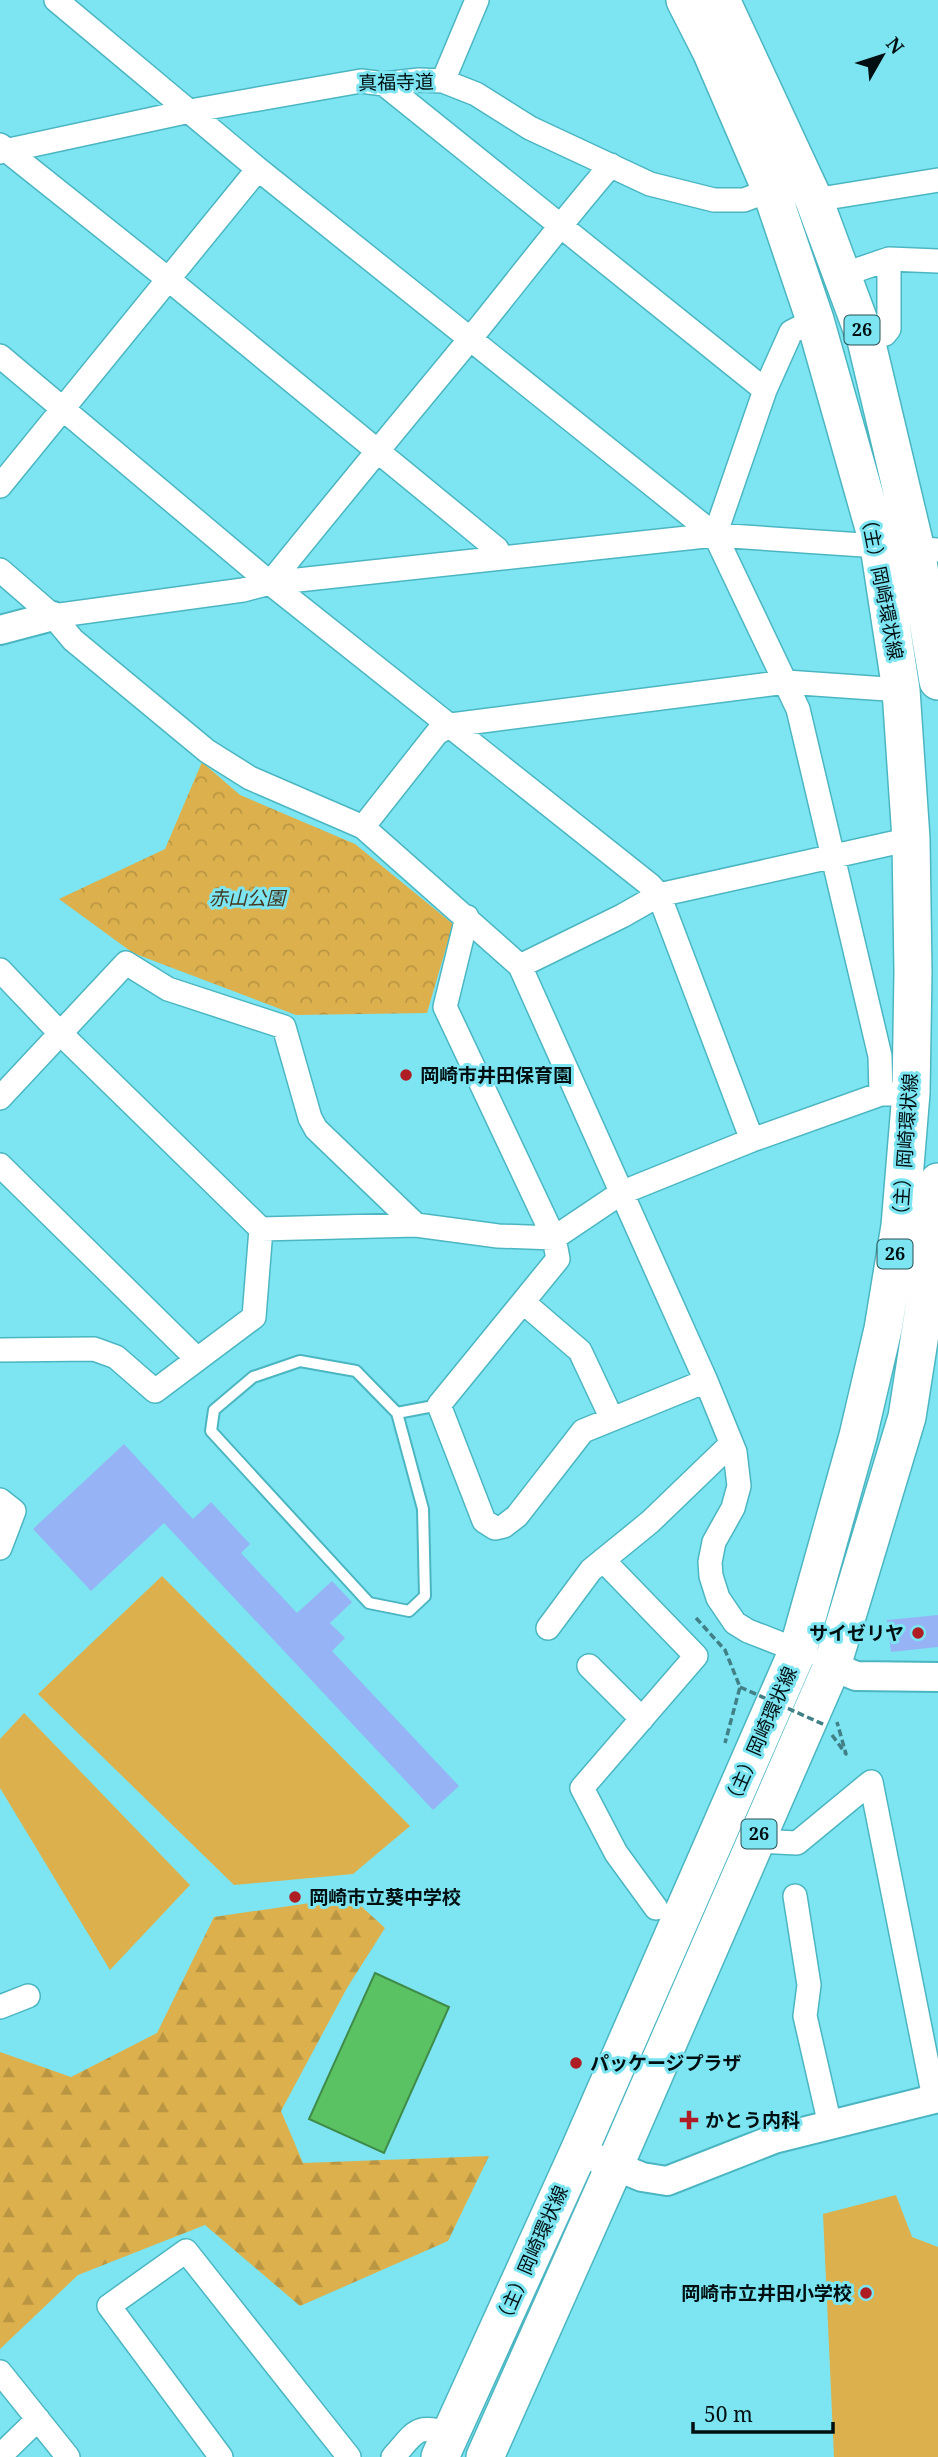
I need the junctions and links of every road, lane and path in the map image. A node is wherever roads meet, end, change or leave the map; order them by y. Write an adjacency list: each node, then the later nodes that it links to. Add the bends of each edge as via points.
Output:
1 (56, 0): 7 (street)
2 (477, 0): 5 (street)
3 (685, 0): 12 (main road, （主）岡崎環状線 / 26)
4 (721, 0): 13 (main road, （主）岡崎環状線 / 26)
5 (443, 81): 6 (street, 真福寺道); 9 (street, 真福寺道)
6 (384, 84): 7 (street, 真福寺道, via 361,80); 14 (street)
7 (190, 111): 8 (street, 真福寺道); 10 (street)
8 (2, 149): 18 (street)
9 (611, 165): 12 (street, 真福寺道, via 650,184 714,200 744,200); 14 (street)
10 (258, 169): 18 (street); 20 (street)
11 (938, 180): 13 (street)
12 (771, 190): 19 (main road, （主）岡崎環状線 / 26)
13 (814, 200): 17 (main road, （主）岡崎環状線 / 26)
14 (558, 226): 20 (street); 23 (street)
15 (889, 259): 16 (street); 17 (street); 21 (street, via 889,329)
16 (938, 261)
17 (842, 275): 21 (main road, （主）岡崎環状線 / 26)
18 (168, 279): 24 (street); 25 (street)
19 (815, 320): 23 (street, via 791,332); 28 (main road, （主）岡崎環状線 / 26)
20 (471, 338): 25 (street); 27 (street)
21 (866, 340): 29 (main road, （主）岡崎環状線 / 26)
22 (0, 356): 24 (street)
23 (765, 390): 27 (street)
24 (63, 410): 26 (street); 32 (street)
25 (376, 451): 30 (street, via 498,549); 32 (street)
26 (0, 486)
27 (715, 535): 28 (street); 30 (street); 36 (street)
28 (879, 546): 29 (street); 37 (main road, （主）岡崎環状線 / 26)
29 (927, 550): 35 (main road, （主）岡崎環状線 / 26)
30 (500, 558): 32 (street)
31 (0, 570): 33 (street)
32 (270, 583): 33 (street); 38 (street)
33 (53, 617): 34 (street); 39 (street, via 72,640 207,751 250,778)
34 (0, 630)
35 (938, 681)
36 (786, 682): 37 (street); 38 (street); 41 (street, via 798,709)
37 (901, 690): 40 (main road, （主）岡崎環状線 / 26)
38 (451, 725): 39 (street, via 437,733); 42 (street)
39 (363, 827): 43 (street)
40 (911, 839): 41 (street); 47 (main road, （主）岡崎環状線 / 26, via 913,972)
41 (834, 857): 42 (street); 47 (street, via 880,1056)
42 (659, 895): 44 (street); 49 (street)
43 (467, 917): 44 (street); 55 (street, via 445,1007)
44 (520, 965): 52 (street)
45 (0, 970): 46 (street)
46 (60, 1033): 48 (street); 53 (street, via 126,963 169,989 284,1027 316,1129); 54 (street)
47 (896, 1094): 49 (street); 70 (main road, （主）岡崎環状線 / 26, via 900,1226 883,1329)
48 (0, 1098)
49 (752, 1140): 52 (street)
50 (0, 1165): 59 (street)
51 (938, 1182): 56 (main road, （主）岡崎環状線 / 26)
52 (621, 1194): 55 (street); 60 (street)
53 (416, 1225): 54 (street); 55 (street)
54 (261, 1228): 59 (street, via 254,1317)
55 (554, 1238): 57 (street, via 558,1259)
56 (933, 1295): 72 (main road, （主）岡崎環状線 / 26, via 906,1418)
57 (523, 1302): 61 (street); 63 (street, via 580,1351)
58 (0, 1350): 59 (street, via 94,1349 116,1357 155,1391)
59 (196, 1358)
60 (706, 1381): 63 (street); 64 (street)
61 (439, 1405): 62 (lane); 63 (street, via 484,1521 495,1528 517,1516 583,1431)
62 (397, 1413): 62 (lane, via 356,1371 300,1361 253,1377 214,1409 211,1431 369,1603 409,1611 425,1597 423,1509)
63 (612, 1419)
64 (732, 1444): 67 (street); 70 (street, via 739,1486 710,1562 718,1598 735,1623)
65 (0, 1500): 66 (street, via 14,1511)
66 (0, 1548)
67 (603, 1560): 69 (street); 76 (street, via 696,1656)
68 (696, 1618): 74 (path, via 725,1650)
69 (548, 1628)
70 (798, 1650): 72 (street); 85 (main road, （主）岡崎環状線 / 26)
71 (589, 1666): 76 (street)
72 (832, 1666): 73 (street, via 856,1676); 78 (main road, （主）岡崎環状線 / 26)
73 (938, 1676)
74 (740, 1686): 75 (path, bridge, via 825,1725 846,1754); 77 (path)
75 (835, 1717)
76 (642, 1719): 80 (street, via 582,1787 616,1853)
77 (725, 1743)
78 (756, 1841): 83 (street, via 797,1843 870,1782); 86 (main road, （主）岡崎環状線 / 26)
79 (795, 1896): 84 (street, via 809,1984 805,2016)
80 (656, 1908)
81 (28, 1996): 82 (street)
82 (0, 2007)
83 (936, 2098): 84 (street)
84 (830, 2125): 86 (street, via 774,2139 667,2181)
85 (579, 2151): 86 (street); 89 (main road, （主）岡崎環状線 / 26)
86 (614, 2167): 95 (main road, （主）岡崎環状線 / 26)
87 (0, 2372): 88 (street)
88 (38, 2419): 90 (street); 91 (street)
89 (446, 2445): 94 (street, via 430,2428 418,2430)
90 (0, 2456)
91 (68, 2457)
92 (221, 2457): 93 (street, via 109,2306 186,2251)
93 (349, 2457)
94 (393, 2457)
95 (485, 2457)

